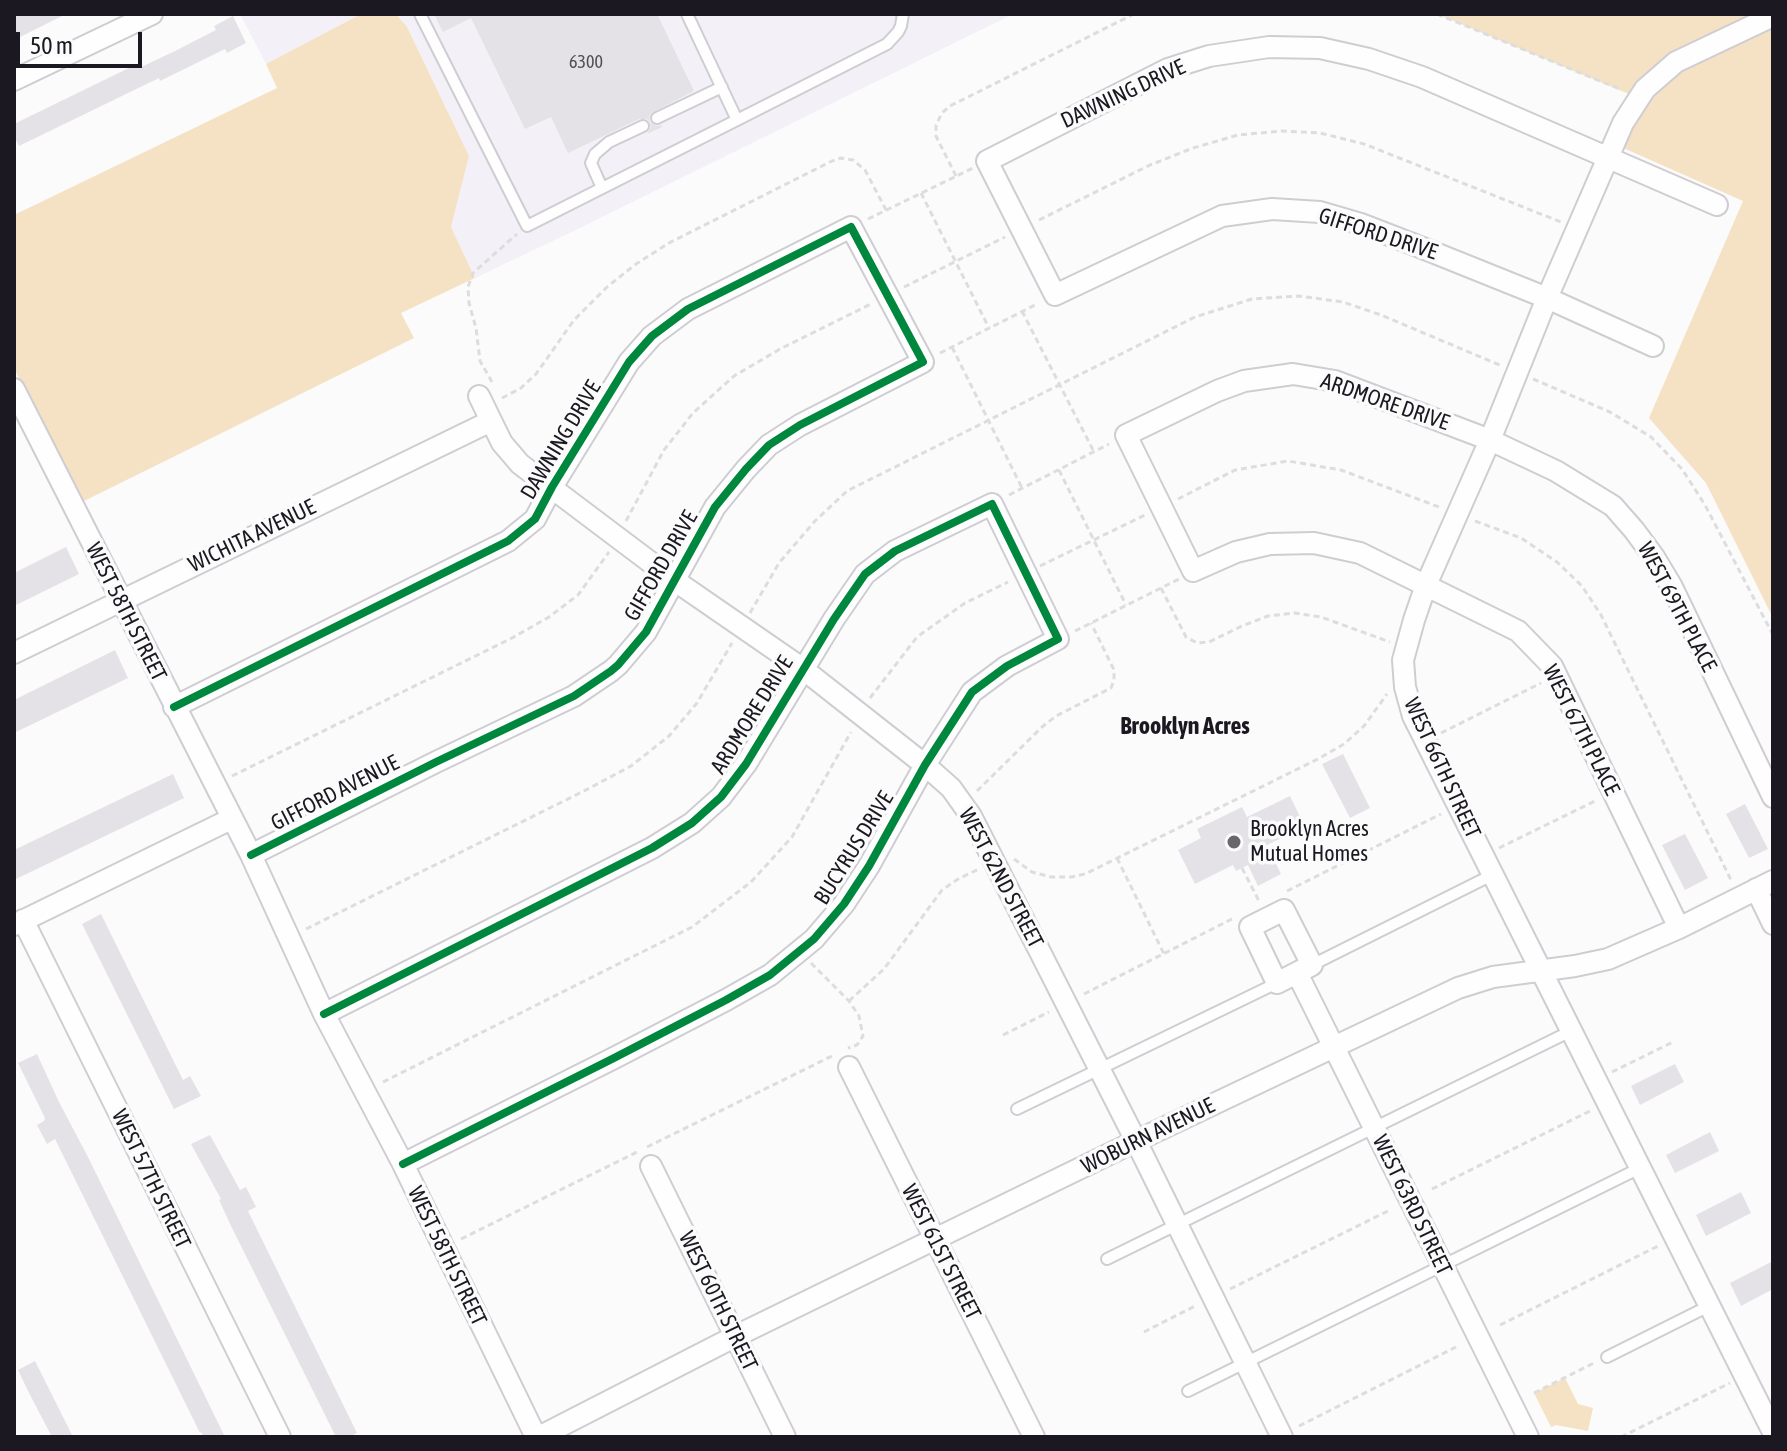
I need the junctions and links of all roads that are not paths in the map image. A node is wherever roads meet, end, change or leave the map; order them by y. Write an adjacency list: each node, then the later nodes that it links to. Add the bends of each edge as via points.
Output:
1 (152, 14): 6 (street)
2 (420, 14): 12 (lane, via 527,226)
3 (687, 14): 7 (lane)
4 (903, 14): 9 (lane, via 898,32 887,44)
5 (1773, 16): 11 (street, WEST 66TH STREET, via 1676,62 1645,89)
6 (14, 80)
7 (722, 87): 8 (lane); 9 (lane)
8 (657, 118)
9 (737, 120): 12 (lane)
10 (643, 126): 12 (lane, via 595,154 591,163)
11 (1607, 157): 13 (street, DAWNING DRIVE); 14 (street, DAWNING DRIVE, via 1369,59 1320,48 1269,47 1209,56 1168,69 987,161); 15 (street, WEST 66TH STREET)
12 (602, 188)
13 (1717, 205)
14 (1055, 295): 15 (street, GIFFORD DRIVE, via 1222,216 1272,209 1320,212 1361,224)
15 (1547, 298): 16 (street, GIFFORD DRIVE); 21 (street, WEST 66TH STREET)
16 (1653, 346)
17 (923, 362): 22 (street, DAWNING DRIVE, via 851,227 688,309 652,336 629,362); 23 (street, GIFFORD DRIVE, via 769,445 715,507)
18 (15, 391): 25 (street, WEST 58TH STREET)
19 (487, 391): 20 (street, WEST 62ND STREET)
20 (491, 421): 22 (street, WEST 62ND STREET, via 520,464); 25 (street, WICHITA AVENUE)
21 (1490, 440): 24 (street, WEST 66TH STREET); 24 (street, ARDMORE DRIVE, via 1335,381 1293,374 1244,381 1126,435 1193,571 1259,546 1314,543 1360,553); 32 (street, WEST 69TH PLACE, via 1613,506 1634,530 1672,587)
22 (552, 487): 23 (street, WEST 62ND STREET); 29 (street, DAWNING DRIVE, via 535,519 508,541)
23 (674, 580): 28 (street, WEST 62ND STREET); 30 (street, GIFFORD DRIVE, via 646,632 611,671 574,696)
24 (1426, 585): 35 (street, WEST 66TH STREET, via 1403,660 1405,687 1413,716); 39 (street, WEST 67TH PLACE, via 1518,631 1552,666)
25 (121, 601): 27 (street, WICHITA AVENUE); 29 (street, WEST 58TH STREET)
26 (1058, 639): 28 (street, ARDMORE DRIVE, via 992,504 895,551 865,574); 31 (street, BUCYRUS DRIVE, via 972,692)
27 (14, 653)
28 (803, 669): 31 (street, WEST 62ND STREET); 43 (street, ARDMORE DRIVE, via 746,764 692,823)
29 (174, 707): 33 (street, WEST 58TH STREET)
30 (436, 762): 34 (street, GIFFORD AVENUE)
31 (925, 765): 47 (street, WEST 62ND STREET, via 971,816); 51 (street, BUCYRUS DRIVE, via 844,904 814,939 770,975)
32 (1773, 797)
33 (231, 819): 34 (street, WEST 58TH STREET); 37 (street)
34 (251, 855): 43 (street, WEST 58TH STREET)
35 (1492, 875): 40 (lane); 41 (street, WEST 66TH STREET)
36 (1765, 885): 38 (street); 39 (street, WOBURN AVENUE)
37 (18, 922): 65 (street, WEST 57TH STREET)
38 (1773, 924)
39 (1679, 928): 41 (street, WOBURN AVENUE, via 1608,959)
40 (1304, 969): 42 (street); 42 (street, WEST 63RD STREET, via 1284,910 1250,927); 45 (street, WEST 63RD STREET)
41 (1541, 971): 44 (street, WEST 66TH STREET); 45 (street, WOBURN AVENUE, via 1458,988)
42 (1277, 983): 47 (lane)
43 (324, 1014): 51 (street, WEST 58TH STREET)
44 (1571, 1031): 49 (lane); 53 (street, WEST 66TH STREET)
45 (1334, 1048): 49 (street, WEST 63RD STREET); 50 (street, WOBURN AVENUE)
46 (849, 1067): 55 (street, WEST 61ST STREET)
47 (1100, 1069): 48 (lane); 50 (street, WEST 62ND STREET)
48 (1017, 1109)
49 (1374, 1128): 54 (lane); 57 (street, WEST 63RD STREET)
50 (1136, 1141): 54 (street, WEST 62ND STREET); 55 (street, WOBURN AVENUE)
51 (403, 1164): 66 (street, WEST 58TH STREET)
52 (651, 1166): 59 (street, WEST 60TH STREET)
53 (1640, 1168): 57 (lane); 58 (street, WEST 66TH STREET)
54 (1178, 1225): 56 (lane); 61 (street, WEST 62ND STREET)
55 (934, 1239): 59 (street, WOBURN AVENUE); 68 (street, WEST 61ST STREET)
56 (1107, 1259)
57 (1442, 1265): 61 (lane); 69 (street, WEST 63RD STREET)
58 (1709, 1306): 60 (lane); 63 (street, WEST 66TH STREET)
59 (734, 1337): 66 (street, WOBURN AVENUE); 67 (street, WEST 60TH STREET)
60 (1607, 1357)
61 (1246, 1363): 62 (lane); 64 (street, WEST 62ND STREET)
62 (1188, 1391)
63 (1772, 1427)
64 (1289, 1432)
65 (280, 1437)
66 (538, 1437)
67 (785, 1437)
68 (1034, 1437)
69 (1528, 1437)

